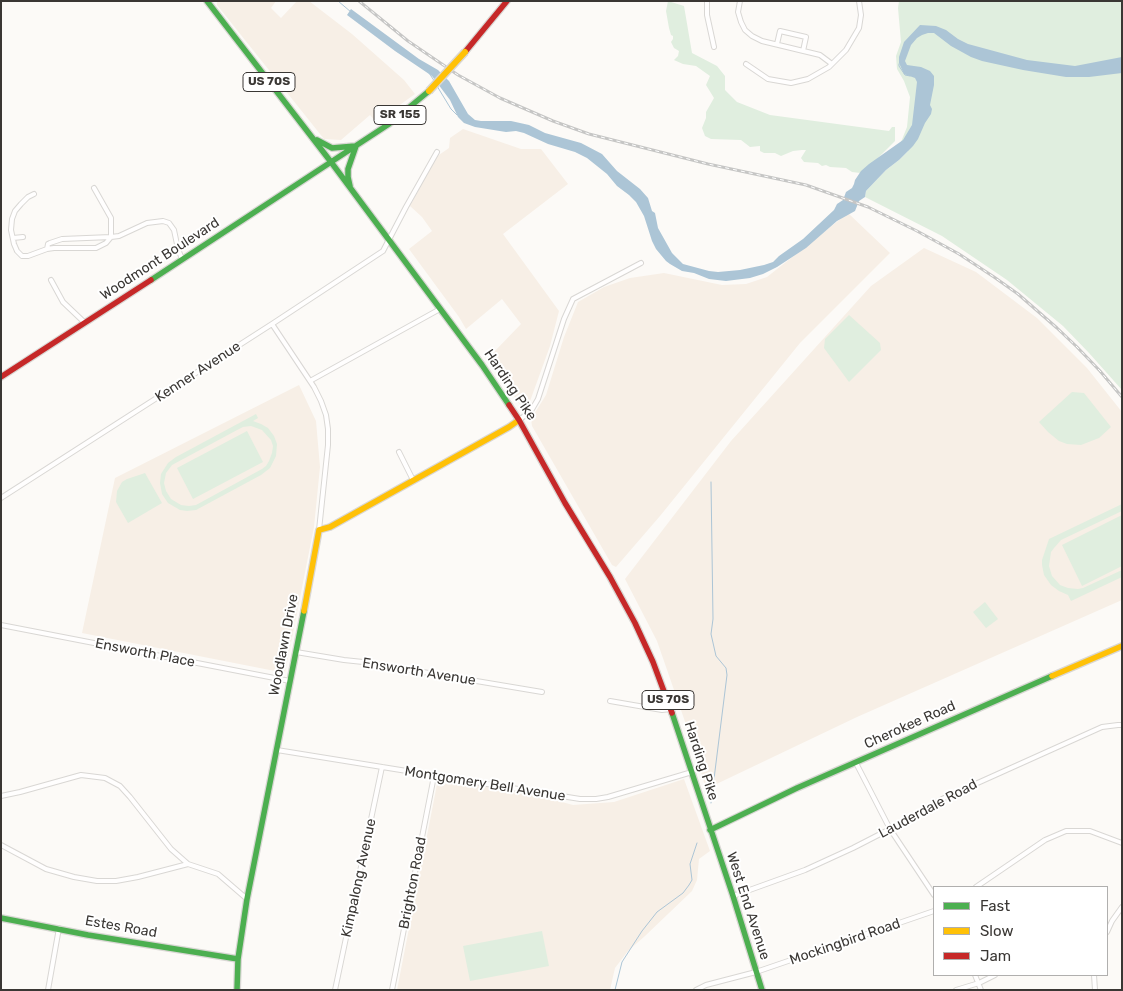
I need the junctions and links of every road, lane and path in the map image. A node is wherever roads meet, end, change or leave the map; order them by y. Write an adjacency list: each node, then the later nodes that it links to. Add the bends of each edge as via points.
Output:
1 (207, 1): 11 (main road, Harding Pike / US 70S)
2 (507, 1): 12 (main road, SR 155, bridge, via 428,91 389,124)
3 (707, 1): 7 (street)
4 (740, 1): 6 (street, via 739,16 745,30 756,39)
5 (860, 1): 10 (street, via 857,32 843,54)
6 (777, 44): 8 (street); 8 (street, via 780,31 806,37)
7 (714, 47)
8 (803, 51): 10 (street, via 820,55)
9 (746, 64): 10 (street, via 768,79 791,82 808,79)
10 (832, 64)
11 (312, 138): 12 (main road, via 332,148); 14 (main road, Harding Pike / US 70S)
12 (356, 146): 14 (main road, SR 155); 16 (main road, via 348,169)
13 (437, 152): 21 (street, Kenner Avenue)
14 (331, 162): 16 (main road, Harding Pike / US 70S); 23 (main road, Woodmont Boulevard)
15 (94, 188): 19 (street, via 111,218)
16 (353, 192): 21 (main road, Harding Pike / US 70S)
17 (34, 194): 20 (street, via 15,211 11,225)
18 (23, 237): 20 (street)
19 (111, 237): 22 (street, via 94,249); 22 (street, via 62,239 48,244); 23 (street, via 147,223 163,221 174,230)
20 (13, 238): 22 (street, via 17,251 23,256)
21 (388, 239): 26 (main road, Harding Pike / US 70S); 28 (street, Kenner Avenue, via 383,251)
22 (47, 249)
23 (182, 260): 27 (main road, Woodmont Boulevard)
24 (641, 263): 31 (street, via 573,299 538,400 531,411)
25 (51, 280): 27 (street, via 63,302)
26 (440, 309): 30 (street); 31 (main road, Harding Pike / US 70S)
27 (84, 322): 29 (main road, Woodmont Boulevard)
28 (272, 324): 30 (street); 34 (street, Kenner Avenue)
29 (1, 376)
30 (310, 381): 35 (street, via 323,407 328,429)
31 (519, 420): 33 (main road); 42 (main road, Harding Pike / US 70S, via 635,623)
32 (399, 452): 33 (street)
33 (413, 480): 35 (main road, via 330,527)
34 (1, 498)
35 (319, 530): 38 (main road, Woodlawn Drive)
36 (1, 625): 39 (street, Ensworth Place)
37 (1122, 646): 45 (main road, Cherokee Road)
38 (296, 652): 39 (main road, Woodlawn Drive); 40 (street, Ensworth Avenue)
39 (290, 681): 44 (main road, Woodlawn Drive)
40 (542, 692)
41 (610, 702): 42 (street)
42 (671, 709): 47 (main road, Harding Pike / US 70S)
43 (1122, 725): 50 (street, Lauderdale Road, via 1102,727 942,799)
44 (277, 750): 46 (street, Montgomery Bell Avenue); 58 (main road, Woodlawn Drive)
45 (856, 763): 50 (street); 51 (main road, Cherokee Road)
46 (382, 767): 48 (street, Montgomery Bell Avenue); 74 (street, Kimpalong Avenue)
47 (692, 772): 48 (street, Montgomery Bell Avenue, via 596,799); 51 (main road, Harding Pike / US 70S)
48 (434, 776): 75 (street, Brighton Road)
49 (1, 796): 54 (street, via 81,775 105,778 120,786 171,849)
50 (890, 829): 56 (street); 57 (street, Lauderdale Road, via 805,870)
51 (710, 830): 57 (main road, West End Avenue / US 70S)
52 (1122, 843): 55 (street, via 1090,831 1066,831 1046,840)
53 (1, 845): 54 (street, via 46,868 97,881 116,882)
54 (188, 864): 58 (street, via 218,874)
55 (977, 886)
56 (933, 894)
57 (733, 896): 67 (main road, West End Avenue / US 70S)
58 (246, 899): 66 (main road, Woodlawn Drive)
59 (1122, 907): 62 (street)
60 (933, 912): 67 (street, Mockingbird Road)
61 (1, 918): 64 (main road, Estes Road)
62 (1112, 921): 63 (street); 65 (street)
63 (1108, 923)
64 (59, 928): 66 (main road, Estes Road); 72 (street)
65 (1108, 930)
66 (238, 959): 73 (main road, Woodlawn Drive)
67 (756, 972): 76 (street, Mockingbird Road); 77 (main road, West End Avenue / US 70S)
68 (975, 976): 71 (street)
69 (993, 976): 71 (street)
70 (1094, 976): 80 (street)
71 (978, 982): 78 (street); 79 (street)
72 (48, 990)
73 (236, 990)
74 (336, 990)
75 (392, 990)
76 (696, 990)
77 (762, 990)
78 (956, 990)
79 (981, 990)
80 (1095, 990)

